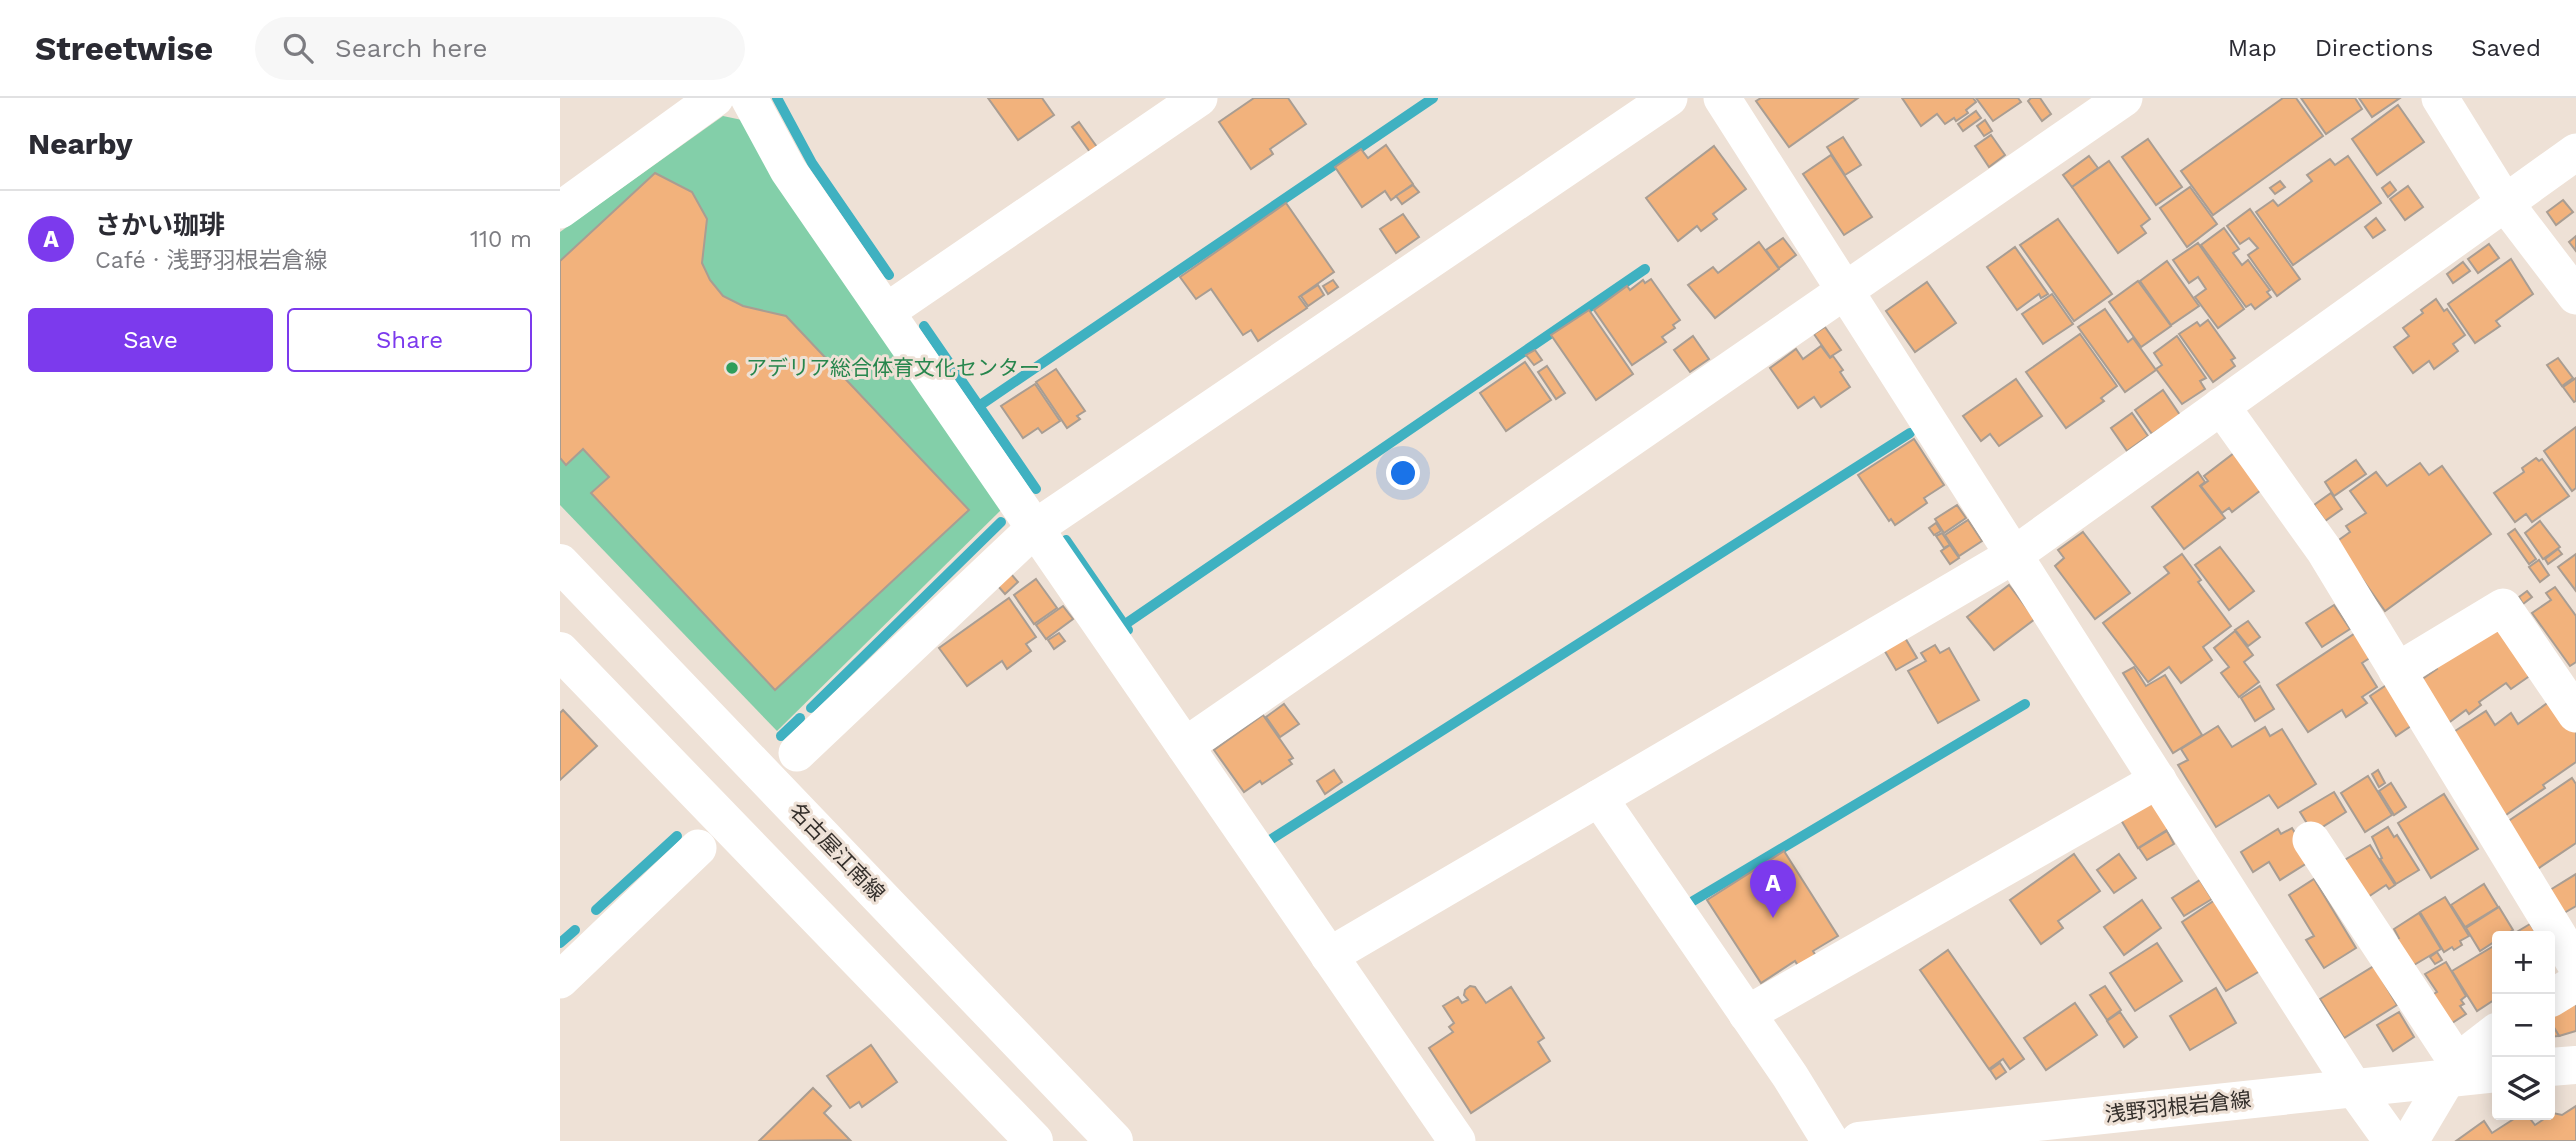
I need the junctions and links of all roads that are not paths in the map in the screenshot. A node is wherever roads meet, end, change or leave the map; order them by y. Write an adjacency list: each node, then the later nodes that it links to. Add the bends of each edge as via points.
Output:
1 (715, 98): 10 (street)
2 (749, 98): 13 (street, via 789,170)
3 (1199, 98): 13 (street)
4 (1669, 98): 15 (street)
5 (1722, 98): 11 (street)
6 (2124, 98): 11 (street)
7 (2440, 98): 9 (street)
8 (2576, 152): 9 (street)
9 (2505, 203): 12 (street); 14 (street)
10 (560, 210)
11 (1844, 290): 16 (street); 21 (street)
12 (2576, 296)
13 (886, 312): 15 (street)
14 (2221, 406): 16 (street); 19 (street, via 2324,550)
15 (1035, 528): 21 (street); 22 (street)
16 (2014, 555): 23 (street); 24 (street)
17 (560, 563): 40 (main road, 名古屋江南線)
18 (560, 651): 39 (main road)
19 (2397, 671): 20 (street, via 2503,607); 28 (street)
20 (2576, 715)
21 (1185, 746): 27 (street)
22 (797, 753)
23 (2158, 780): 32 (street); 38 (street)
24 (1599, 799): 27 (street); 32 (street)
25 (2311, 840): 36 (street)
26 (698, 848): 29 (street)
27 (1329, 956): 41 (street)
28 (2576, 965)
29 (560, 980)
30 (2576, 983): 31 (street)
31 (2555, 996)
32 (1747, 1014): 42 (street)
33 (2492, 1035): 36 (street)
34 (2576, 1065): 35 (main road)
35 (2555, 1067)
36 (2452, 1070): 37 (main road, 浅野羽根岩倉線); 38 (main road, 浅野羽根岩倉線); 45 (street)
37 (2492, 1073)
38 (2354, 1088): 43 (main road, 浅野羽根岩倉線); 44 (street)
39 (1034, 1141)
40 (1114, 1141)
41 (1457, 1141)
42 (1830, 1141)
43 (1859, 1141)
44 (2392, 1141)
45 (2410, 1141)

